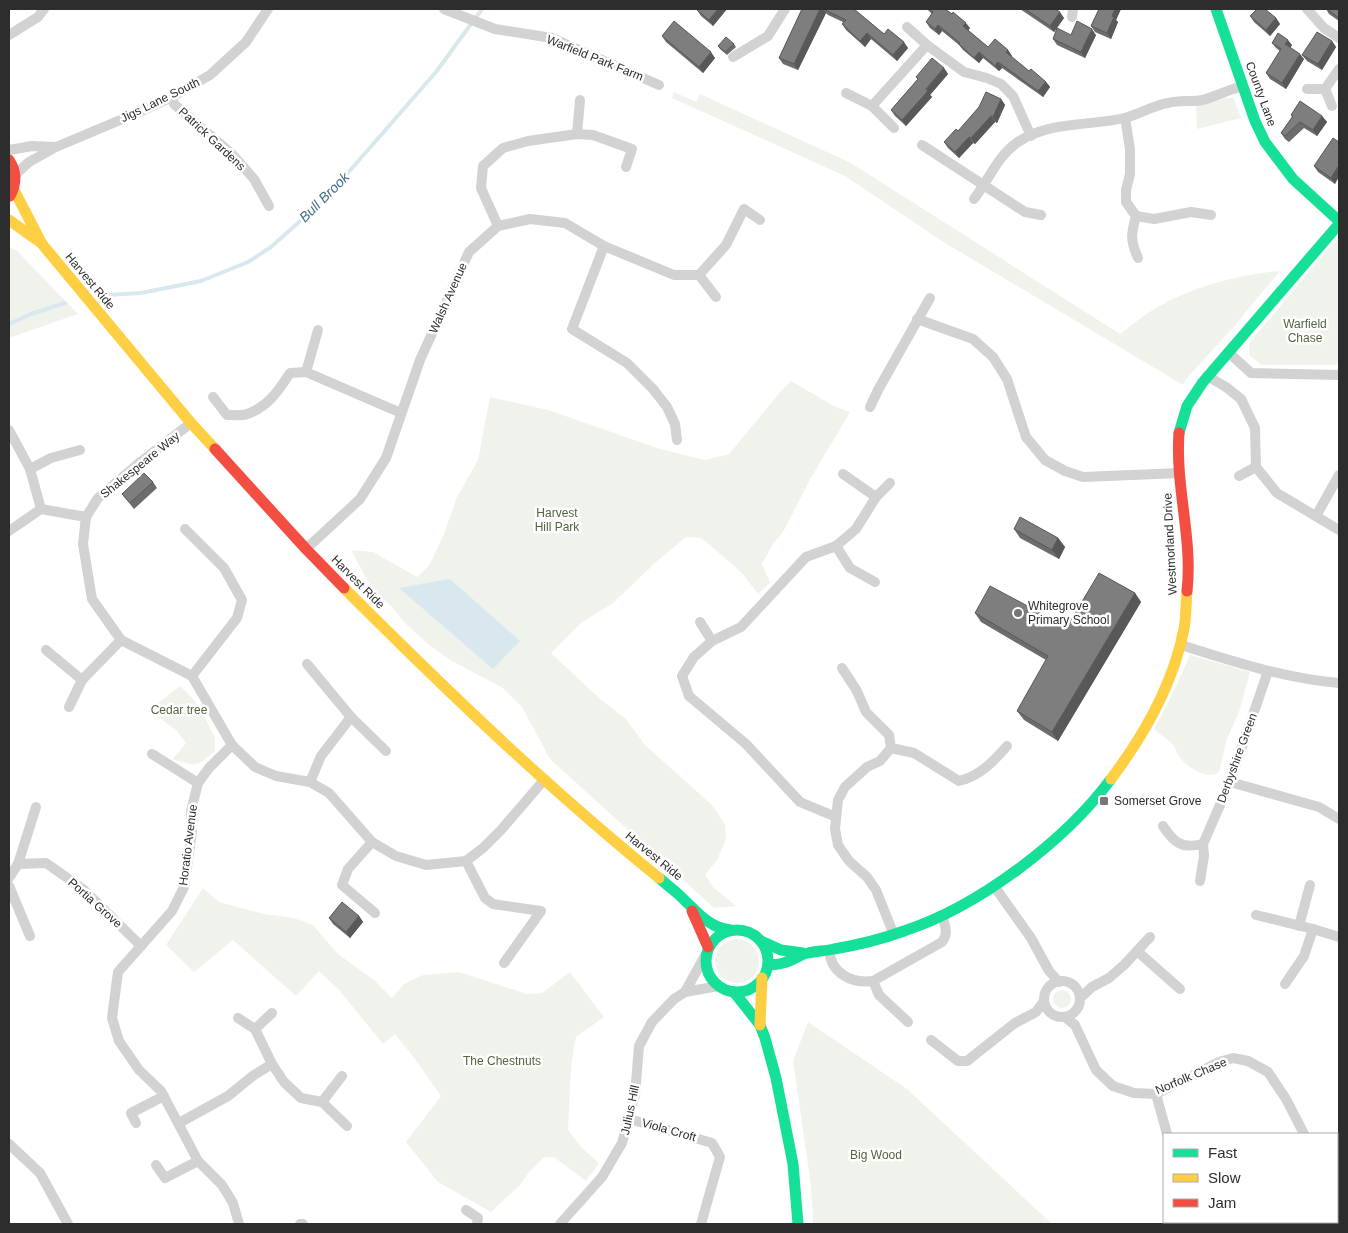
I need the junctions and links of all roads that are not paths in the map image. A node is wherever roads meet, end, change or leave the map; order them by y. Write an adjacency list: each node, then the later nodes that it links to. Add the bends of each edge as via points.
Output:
1 (44, 9): 8 (street, via 38,17)
2 (268, 9): 18 (street, Jigs Lane South, via 246,42 210,75)
3 (444, 9): 13 (street, Warfield Park Farm, via 495,29 552,38)
4 (785, 9): 11 (street, via 768,36)
5 (1216, 9): 14 (street, County Lane)
6 (1307, 9): 9 (street, via 1324,28)
7 (907, 27): 10 (street)
8 (9, 35)
9 (1339, 38)
10 (927, 45): 20 (street); 25 (street, via 964,72 1001,84 1014,96)
11 (733, 57)
12 (1339, 69): 16 (street)
13 (659, 85)
14 (1242, 86): 22 (street, via 1201,100 1167,103); 41 (street, County Lane, via 1270,149 1293,179)
15 (1307, 89): 16 (street)
16 (1325, 90): 21 (street)
17 (846, 93): 20 (street)
18 (172, 97): 27 (street, Jigs Lane South); 35 (street, Patrick Gardens, via 174,104 238,160 254,179)
19 (580, 100): 24 (street)
20 (872, 106): 23 (street)
21 (1332, 106)
22 (1125, 118): 25 (street, via 1068,125); 38 (street, via 1130,149 1126,202)
23 (894, 128)
24 (577, 134): 30 (street, via 593,135 632,149); 42 (street, via 503,148 483,166 481,188)
25 (1031, 136): 32 (street, via 1008,150 992,168)
26 (922, 146): 32 (street)
27 (56, 147): 28 (street, Jigs Lane South, via 32,146); 31 (street, Jigs Lane South, via 29,162)
28 (9, 150)
29 (9, 160): 31 (street)
30 (626, 167)
31 (16, 174): 33 (street)
32 (984, 186): 34 (street); 36 (street, via 1025,212)
33 (11, 194): 43 (street, Harvest Ride)
34 (974, 199)
35 (269, 206)
36 (1041, 215)
37 (1211, 215): 38 (street, via 1191,212 1154,219)
38 (1136, 216): 45 (street, via 1131,231)
39 (9, 220): 43 (street, Harvest Ride)
40 (760, 220): 46 (street, via 744,210 726,245)
41 (1339, 223): 51 (street, Westmorland Drive)
42 (498, 226): 44 (street, Walsh Avenue, via 530,219 565,223); 57 (street, Walsh Avenue, via 469,252 420,360)
43 (42, 244): 58 (street, Harvest Ride)
44 (604, 246): 46 (street, Walsh Avenue, via 674,275); 60 (street, via 572,329 627,363 653,389 676,424)
45 (1138, 258)
46 (698, 275): 47 (street)
47 (716, 297)
48 (930, 298): 49 (street)
49 (917, 318): 56 (street); 64 (street, via 972,340 993,357 1007,379 1026,437 1045,460 1058,468 1083,477)
50 (318, 330): 52 (street)
51 (1228, 352): 53 (street, via 1251,373); 54 (street, Westmorland Drive)
52 (306, 372): 55 (street, via 290,373 268,403 246,415 227,415); 57 (street)
53 (1339, 375)
54 (1207, 376): 62 (street, via 1241,400 1255,428); 64 (street, Westmorland Drive, via 1184,412 1178,442)
55 (213, 397)
56 (870, 407)
57 (402, 413): 77 (street, Walsh Avenue, via 386,458 360,499)
58 (191, 423): 72 (street, Shakespeare Way, via 98,498); 77 (street, Harvest Ride)
59 (9, 430): 63 (street)
60 (677, 440)
61 (80, 450): 63 (street, via 51,458)
62 (1256, 467): 67 (street); 71 (street, via 1277,493)
63 (30, 469): 70 (street)
64 (1180, 473): 82 (street, Westmorland Drive, via 1188,585)
65 (843, 474): 69 (street)
66 (1339, 475): 71 (street)
67 (1239, 476)
68 (890, 483): 69 (street)
69 (876, 497): 76 (street, via 856,530)
70 (41, 509): 72 (street); 75 (street)
71 (1316, 516): 74 (street)
72 (86, 517): 80 (street, Shakespeare Way, via 83,544 92,599)
73 (185, 529): 87 (street, via 224,568 242,600 237,618)
74 (1339, 530)
75 (9, 531)
76 (836, 546): 78 (street, via 850,568); 81 (street, via 806,557 741,627)
77 (306, 549): 97 (street, Harvest Ride, via 439,683)
78 (875, 582)
79 (700, 622): 81 (street)
80 (121, 640): 87 (street, Shakespeare Way); 88 (street)
81 (712, 641): 102 (street, via 694,657 682,676 689,696 746,744 800,802)
82 (1181, 645): 86 (street); 113 (street, Westmorland Drive, via 1163,698 1117,772 1072,823)
83 (46, 650): 88 (street)
84 (307, 664): 91 (street)
85 (842, 668): 94 (street, via 866,712 889,735)
86 (1268, 670): 89 (street); 99 (street, Derbyshire Green)
87 (192, 676): 92 (street)
88 (82, 680): 90 (street)
89 (1339, 683)
90 (69, 707)
91 (351, 717): 95 (street); 98 (street, via 321,756)
92 (232, 745): 98 (street, via 255,767 276,776); 100 (street, Horatio Avenue)
93 (1007, 746): 94 (street, via 989,766 971,778 959,781 914,753)
94 (891, 748): 102 (street, via 880,761 867,767 845,787 838,800)
95 (386, 751)
96 (152, 754): 100 (street)
97 (544, 780): 107 (street, via 501,830); 114 (street, Harvest Ride)
98 (310, 782): 105 (street, via 329,793)
99 (1230, 782): 103 (street, via 1319,807); 106 (street, Derbyshire Green)
100 (198, 783): 126 (street, Horatio Avenue, via 191,811 192,832 184,887 172,911)
101 (36, 807): 108 (street)
102 (836, 818): 121 (street, via 838,845 876,890)
103 (1339, 819)
104 (1163, 826): 106 (street, via 1171,839 1182,845)
105 (372, 842): 107 (street, via 396,856 426,866); 115 (street, via 348,869 342,885)
106 (1203, 844): 110 (street, Derbyshire Green)
107 (466, 861): 131 (street, via 484,898 493,904 541,911)
108 (18, 864): 109 (street); 126 (street, Portia Grove, via 46,862 83,889)
109 (9, 878)
110 (1200, 881)
111 (1310, 885): 118 (street)
112 (9, 886): 122 (street)
113 (994, 886): 117 (street, Westmorland Drive); 135 (street, via 1031,938)
114 (689, 906): 119 (street, Harvest Ride, via 721,929); 127 (street, Harvest Ride)
115 (375, 913)
116 (1256, 915): 118 (street)
117 (942, 916): 121 (street, Westmorland Drive); 134 (street, via 946,929 942,942)
118 (1299, 926): 120 (street)
119 (730, 930): 125 (street, via 748,931); 127 (street, via 714,939)
120 (1313, 930): 124 (street); 136 (street, via 1304,956)
121 (894, 934): 128 (street, Westmorland Drive)
122 (30, 936)
123 (1150, 937): 129 (street)
124 (1339, 937)
125 (761, 942): 130 (street, Westmorland Drive, via 781,950); 132 (street, via 767,952)
126 (141, 946): 157 (street, Horatio Avenue, via 118,972 112,1018 119,1041 139,1070)
127 (707, 950): 137 (street, via 705,963 708,972); 141 (street, Julius Hill)
128 (829, 950): 130 (street, Westmorland Drive); 134 (street, via 834,968 853,980)
129 (1137, 952): 138 (street, via 1109,978); 140 (street)
130 (806, 954): 132 (street, Westmorland Drive, via 784,963)
131 (504, 963)
132 (768, 965): 133 (street)
133 (762, 978): 142 (street, via 750,989); 151 (street)
134 (873, 981): 150 (street, via 879,995)
135 (1055, 984): 139 (street, via 1071,983); 144 (street)
136 (1285, 984)
137 (719, 986): 141 (street, Julius Hill); 142 (street)
138 (1092, 986): 139 (street); 143 (street)
139 (1076, 987): 143 (street)
140 (1180, 990)
141 (685, 992): 159 (street, Julius Hill, via 652,1022 639,1046)
142 (734, 992): 151 (street)
143 (1080, 998): 148 (street, Norfolk Chase, via 1080,1004)
144 (1044, 1001): 145 (street); 146 (street)
145 (1036, 1012): 146 (street); 153 (street, via 1015,1023 967,1061 958,1061)
146 (1050, 1012): 148 (street, via 1060,1017)
147 (272, 1013): 152 (street)
148 (1070, 1015): 156 (street, Norfolk Chase, via 1096,1070 1113,1086 1134,1094)
149 (238, 1018): 152 (street)
150 (908, 1022)
151 (760, 1025): 174 (street, via 776,1078 794,1164)
152 (255, 1029): 154 (street)
153 (931, 1040)
154 (272, 1064): 158 (street, via 284,1082 301,1098); 161 (street, via 228,1096)
155 (342, 1076): 158 (street)
156 (1156, 1094): 163 (street); 164 (street, Norfolk Chase, via 1219,1062 1234,1058 1248,1061 1268,1072)
157 (164, 1096): 160 (street, via 131,1114); 161 (street, Horatio Avenue)
158 (322, 1102): 162 (street)
159 (630, 1119): 172 (street, Julius Hill, via 622,1143 602,1177); 173 (street, Viola Croft, via 712,1143 720,1157)
160 (136, 1123)
161 (179, 1123): 166 (street, Horatio Avenue)
162 (347, 1126)
163 (1167, 1133)
164 (1303, 1133)
165 (9, 1144): 169 (street, via 40,1173)
166 (198, 1161): 167 (street, via 165,1178); 170 (street, Horatio Avenue, via 222,1186 233,1203)
167 (156, 1165)
168 (466, 1210): 171 (street, via 478,1218)
169 (68, 1224)
170 (239, 1224)
171 (477, 1224)
172 (560, 1224)
173 (701, 1224)
174 (798, 1224)

